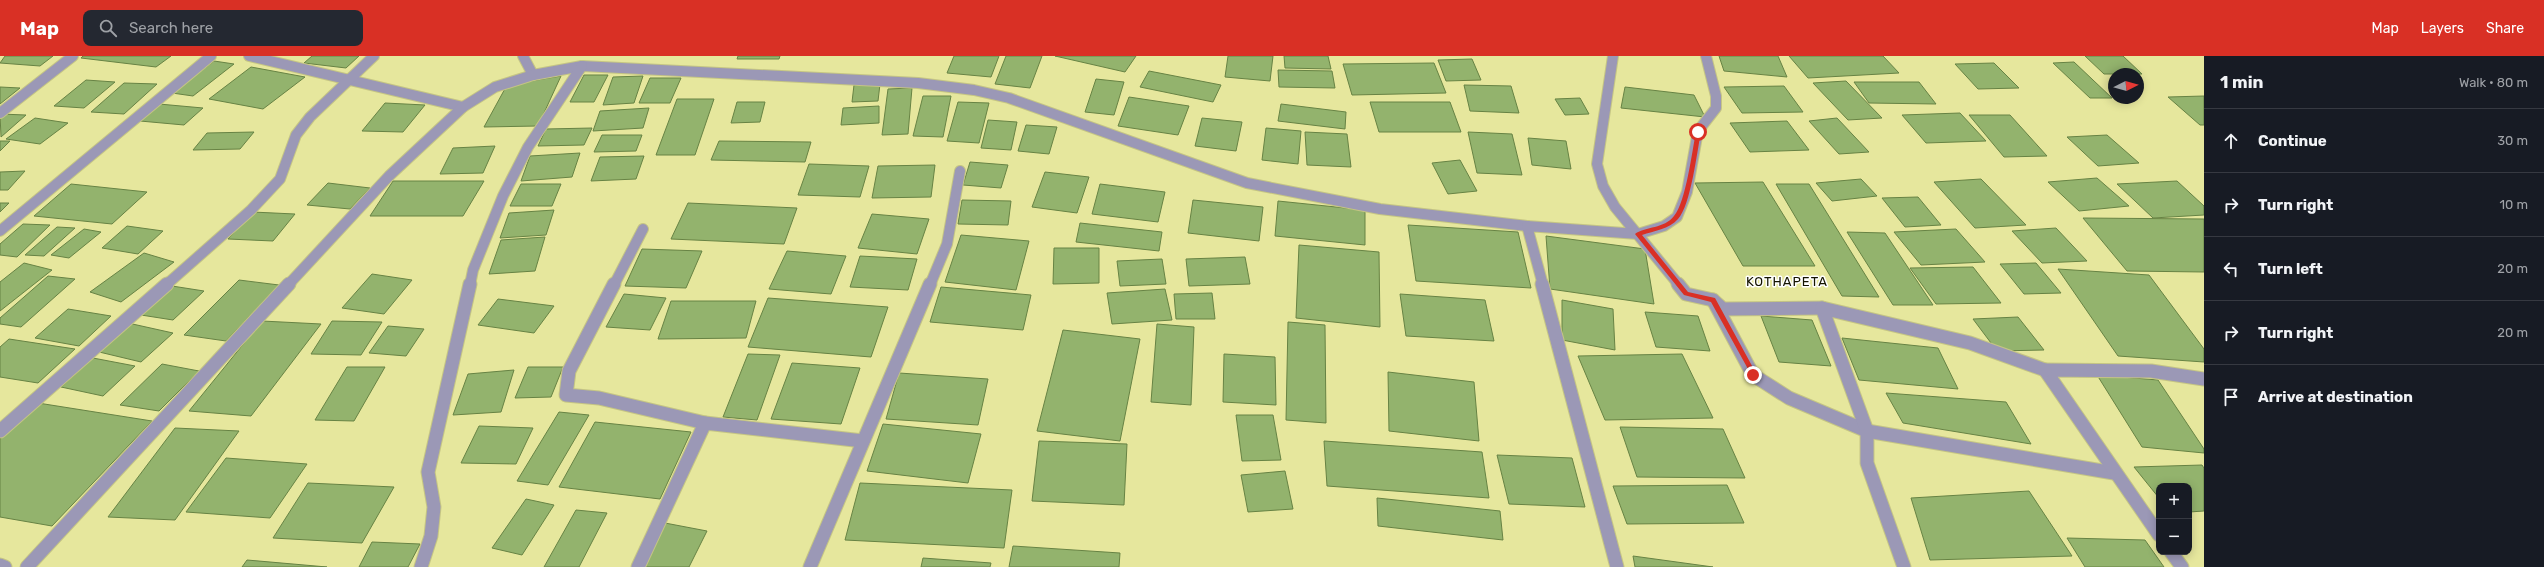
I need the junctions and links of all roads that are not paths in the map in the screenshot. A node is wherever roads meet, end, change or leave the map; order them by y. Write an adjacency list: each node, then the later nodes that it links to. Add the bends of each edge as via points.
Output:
1 (73, 56): 12 (street)
2 (211, 56): 16 (street)
3 (249, 56): 10 (street)
4 (374, 56): 10 (street)
5 (523, 56): 9 (street)
6 (1614, 56): 17 (street, via 1597,164 1614,207)
7 (1706, 56): 17 (street, via 1716,96 1716,108 1698,132 1687,192 1677,217 1664,226)
8 (582, 66): 9 (street); 14 (street, via 918,83 974,90 1009,98 1247,182 1380,209); 32 (street, via 528,147 503,196 473,270 428,472 434,507 431,536)
9 (533, 75): 11 (street, via 495,87)
10 (350, 80): 11 (street); 23 (street, via 310,117 296,135 280,179 251,210)
11 (464, 107): 31 (street, via 389,176)
12 (0, 113)
13 (960, 171): 25 (street, via 947,244)
14 (1526, 226): 17 (street); 35 (street)
15 (643, 229): 22 (street, via 569,371 566,395 599,398)
16 (0, 231)
17 (1638, 234): 18 (street, via 1686,294)
18 (1713, 300): 19 (street, via 1723,309); 24 (street, via 1753,375 1789,398)
19 (1822, 308): 20 (street, via 1970,343); 24 (street)
20 (2045, 370): 21 (street, via 2151,371); 26 (street)
21 (2204, 379)
22 (705, 423): 25 (street); 33 (street)
23 (0, 431)
24 (1867, 431): 26 (street); 36 (street, via 1867,463)
25 (863, 441): 34 (street)
26 (2114, 473): 27 (street)
27 (2156, 531)
28 (2173, 555): 37 (street)
29 (0, 565): 30 (street)
30 (5, 567)
31 (27, 567)
32 (422, 567)
33 (638, 567)
34 (810, 567)
35 (1617, 567)
36 (1904, 567)
37 (2182, 567)

